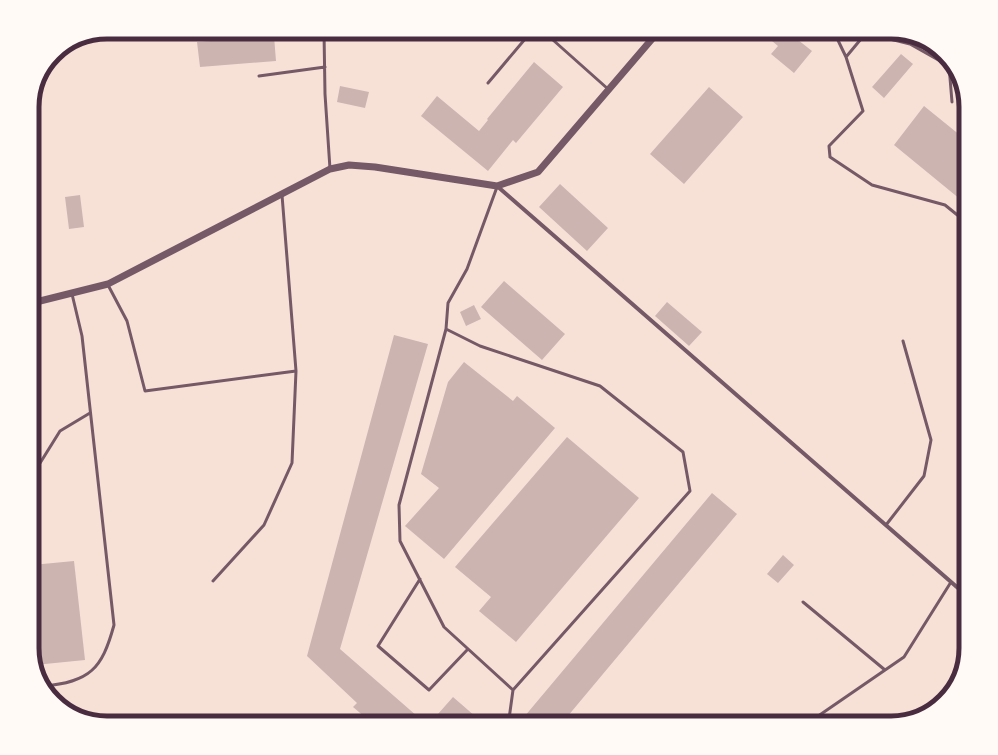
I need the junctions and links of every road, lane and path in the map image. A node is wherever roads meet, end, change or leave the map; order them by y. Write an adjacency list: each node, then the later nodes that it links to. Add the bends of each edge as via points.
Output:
1 (324, 39): 10 (lane)
2 (525, 39): 13 (lane)
3 (552, 39): 14 (lane)
4 (652, 39): 14 (street)
5 (837, 39): 8 (lane)
6 (861, 39): 8 (lane)
7 (890, 39): 9 (lane, via 910,44)
8 (846, 57): 19 (lane, via 862,112 829,146 830,157 872,185 945,205)
9 (942, 62)
10 (325, 67): 11 (lane); 16 (lane)
11 (258, 76)
12 (951, 76): 15 (lane)
13 (488, 83)
14 (609, 90): 17 (street, via 538,172)
15 (952, 102)
16 (330, 169): 17 (street, via 349,165 375,167); 18 (street)
17 (497, 186): 23 (lane, via 467,269 448,303); 28 (street)
18 (282, 194): 20 (street); 25 (lane)
19 (959, 216)
20 (108, 284): 21 (street); 25 (lane, via 128,321 145,391)
21 (72, 294): 22 (street); 26 (lane, via 82,336)
22 (39, 301)
23 (446, 329): 29 (lane, via 399,505 400,541); 37 (lane, via 480,346 600,386 683,452 690,491)
24 (903, 341): 28 (lane, via 930,440 924,476)
25 (296, 371): 30 (lane, via 292,463 264,525)
26 (90, 413): 27 (lane, via 60,431); 36 (lane, via 114,625 109,646 98,665 85,677)
27 (39, 465)
28 (886, 525): 31 (street)
29 (420, 579): 34 (lane, via 444,627); 34 (lane, via 378,646 430,690)
30 (213, 581)
31 (951, 582): 32 (street); 35 (lane, via 904,657)
32 (959, 589)
33 (803, 602): 35 (lane)
34 (468, 649): 37 (lane)
35 (885, 670): 39 (lane)
36 (50, 685)
37 (513, 690): 38 (lane)
38 (509, 716)
39 (818, 716)

